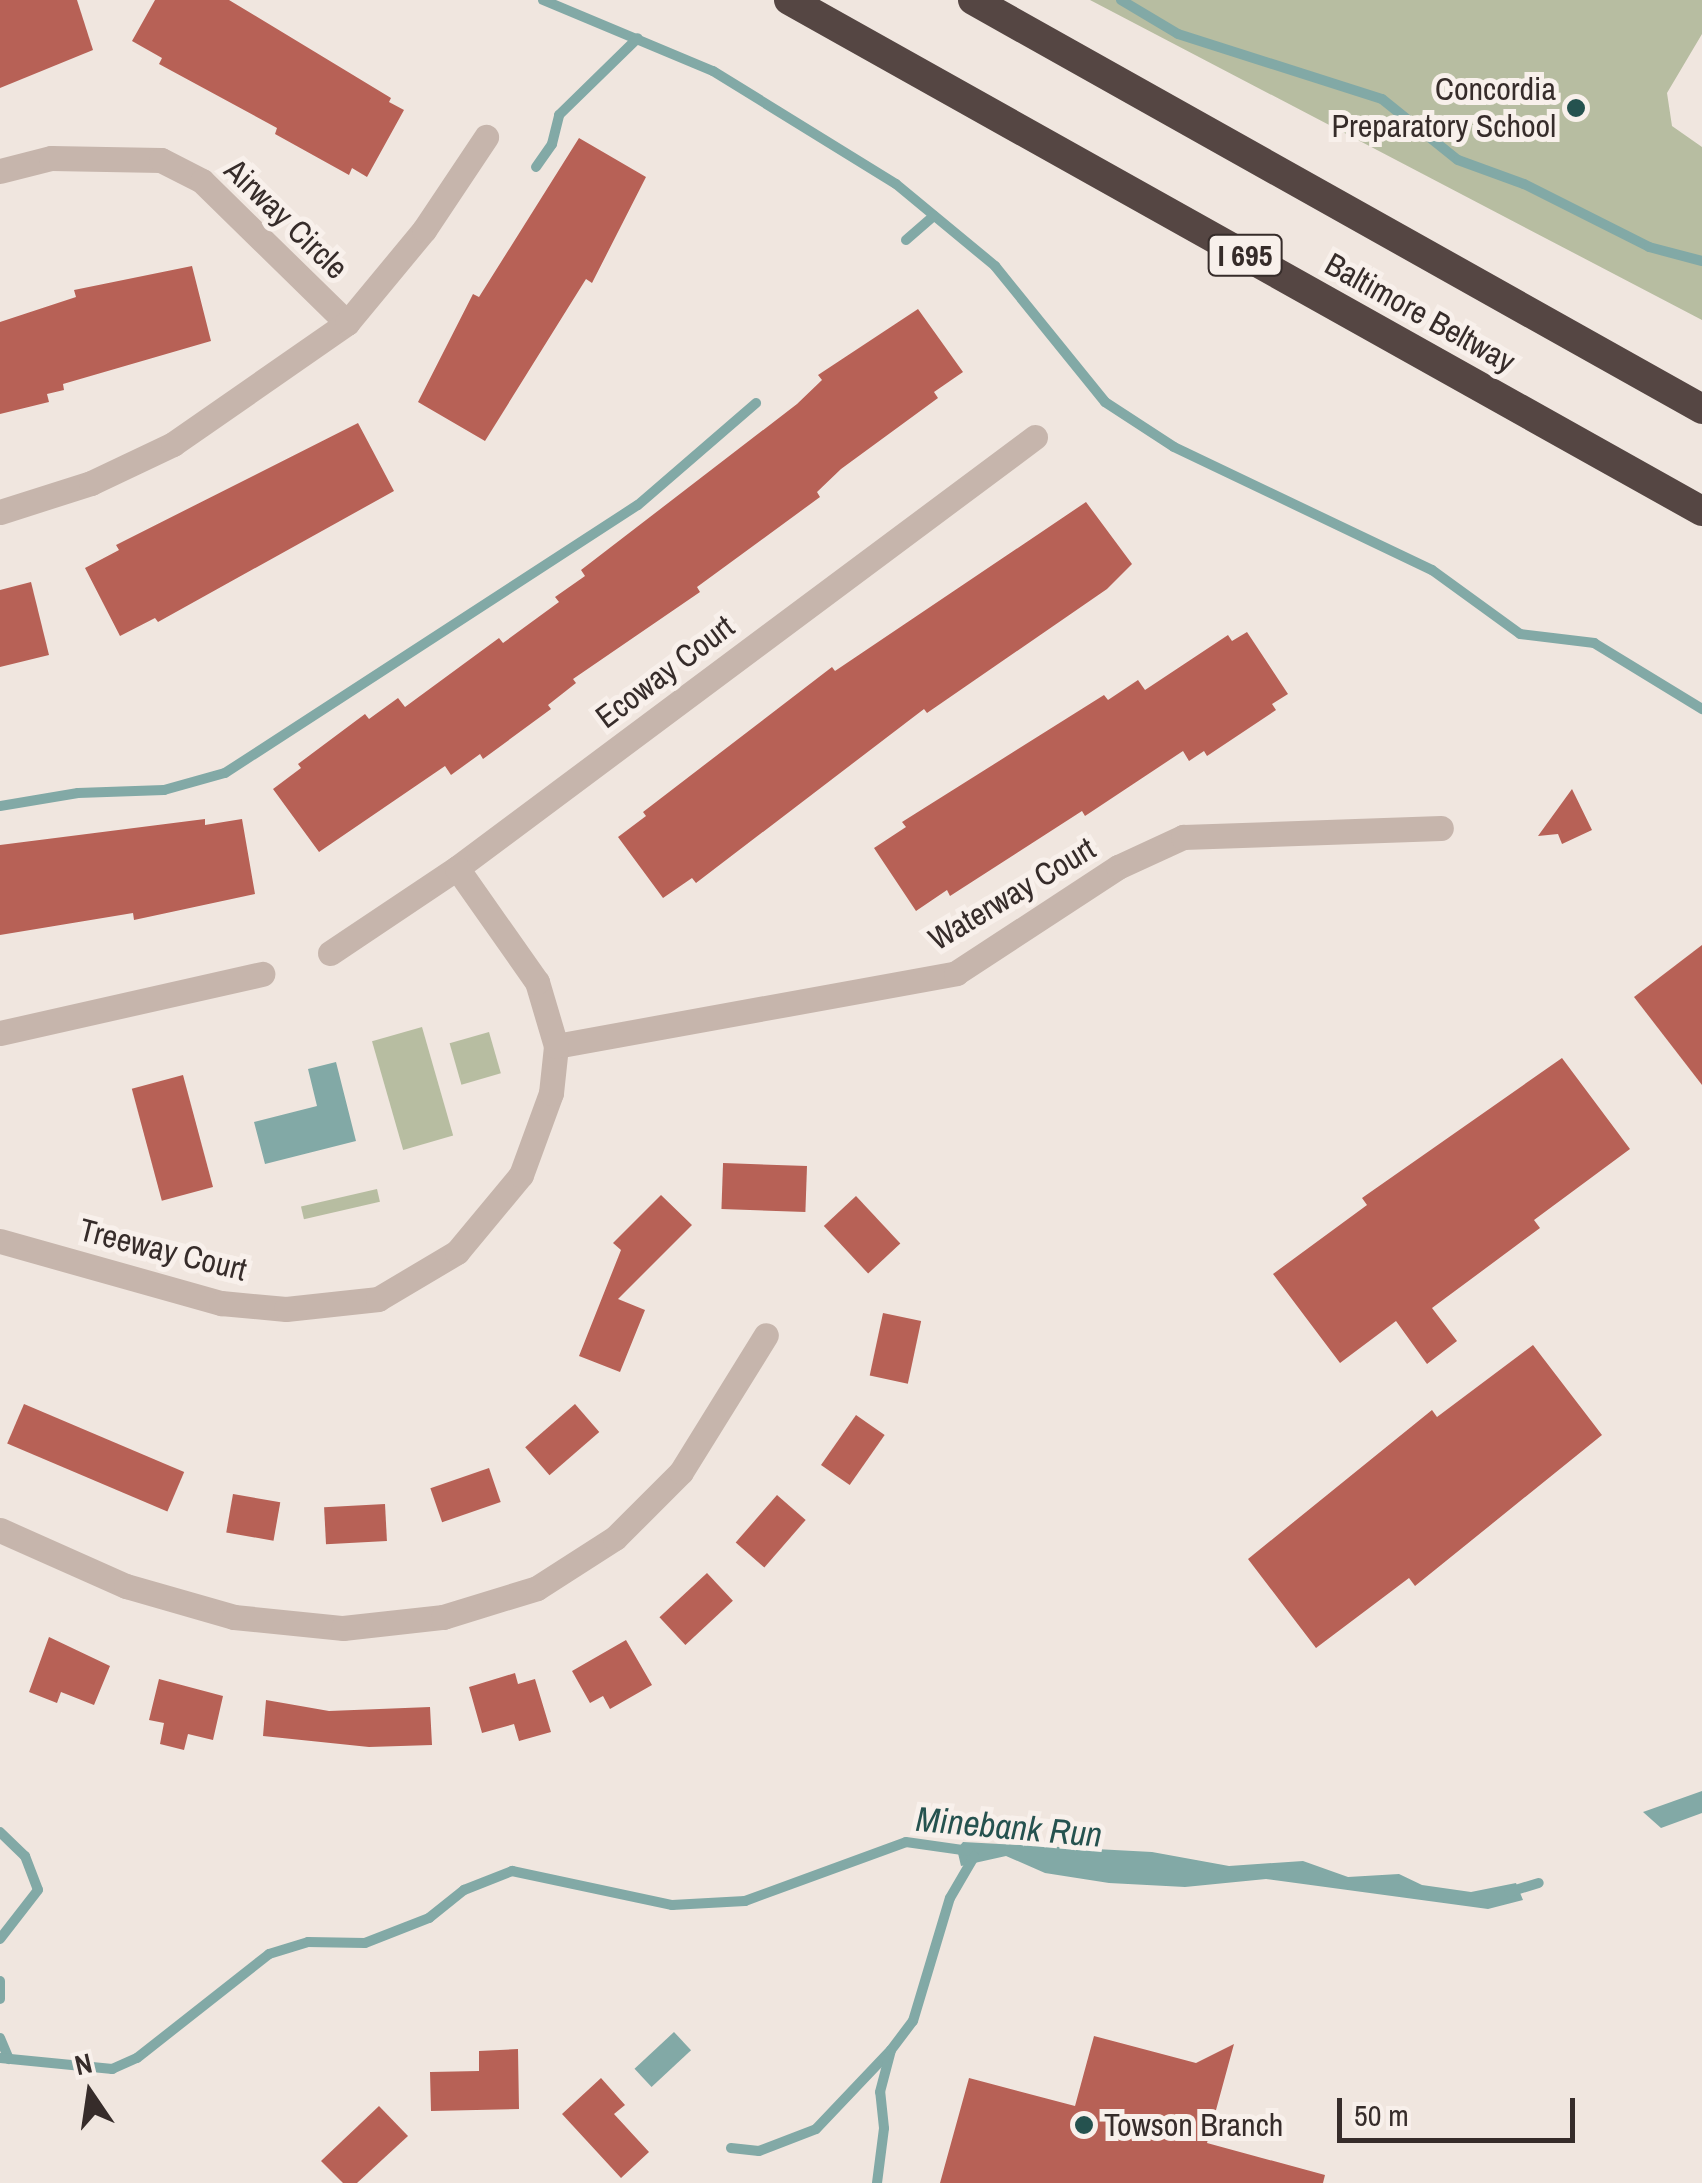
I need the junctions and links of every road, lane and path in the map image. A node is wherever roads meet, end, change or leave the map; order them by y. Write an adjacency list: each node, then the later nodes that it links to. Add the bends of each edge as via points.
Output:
1 (789, 0): 8 (highway, Baltimore Beltway / I 695)
2 (973, 0): 6 (highway, Baltimore Beltway)
3 (486, 137): 5 (street, Airway Circle, via 424,230)
4 (0, 171): 5 (street, Airway Circle, via 69,156 161,160 202,181)
5 (347, 323): 9 (street, Airway Circle, via 173,444 91,483)
6 (1702, 409)
7 (1035, 437): 11 (street, Ecoway Court)
8 (1702, 511)
9 (0, 512)
10 (1441, 828): 15 (street, Waterway Court, via 1183,837 1118,867 956,973)
11 (457, 868): 12 (street, Ecoway Court); 15 (street, Treeway Court, via 537,982)
12 (330, 954)
13 (262, 974): 14 (street)
14 (0, 1033)
15 (556, 1046): 16 (street, Treeway Court, via 539,1132 495,1213 457,1252 378,1299 286,1310 221,1304)
16 (0, 1241)
17 (766, 1335): 18 (street, via 681,1472 616,1538 538,1588 443,1617 342,1628 234,1617 126,1586)
18 (0, 1530)

